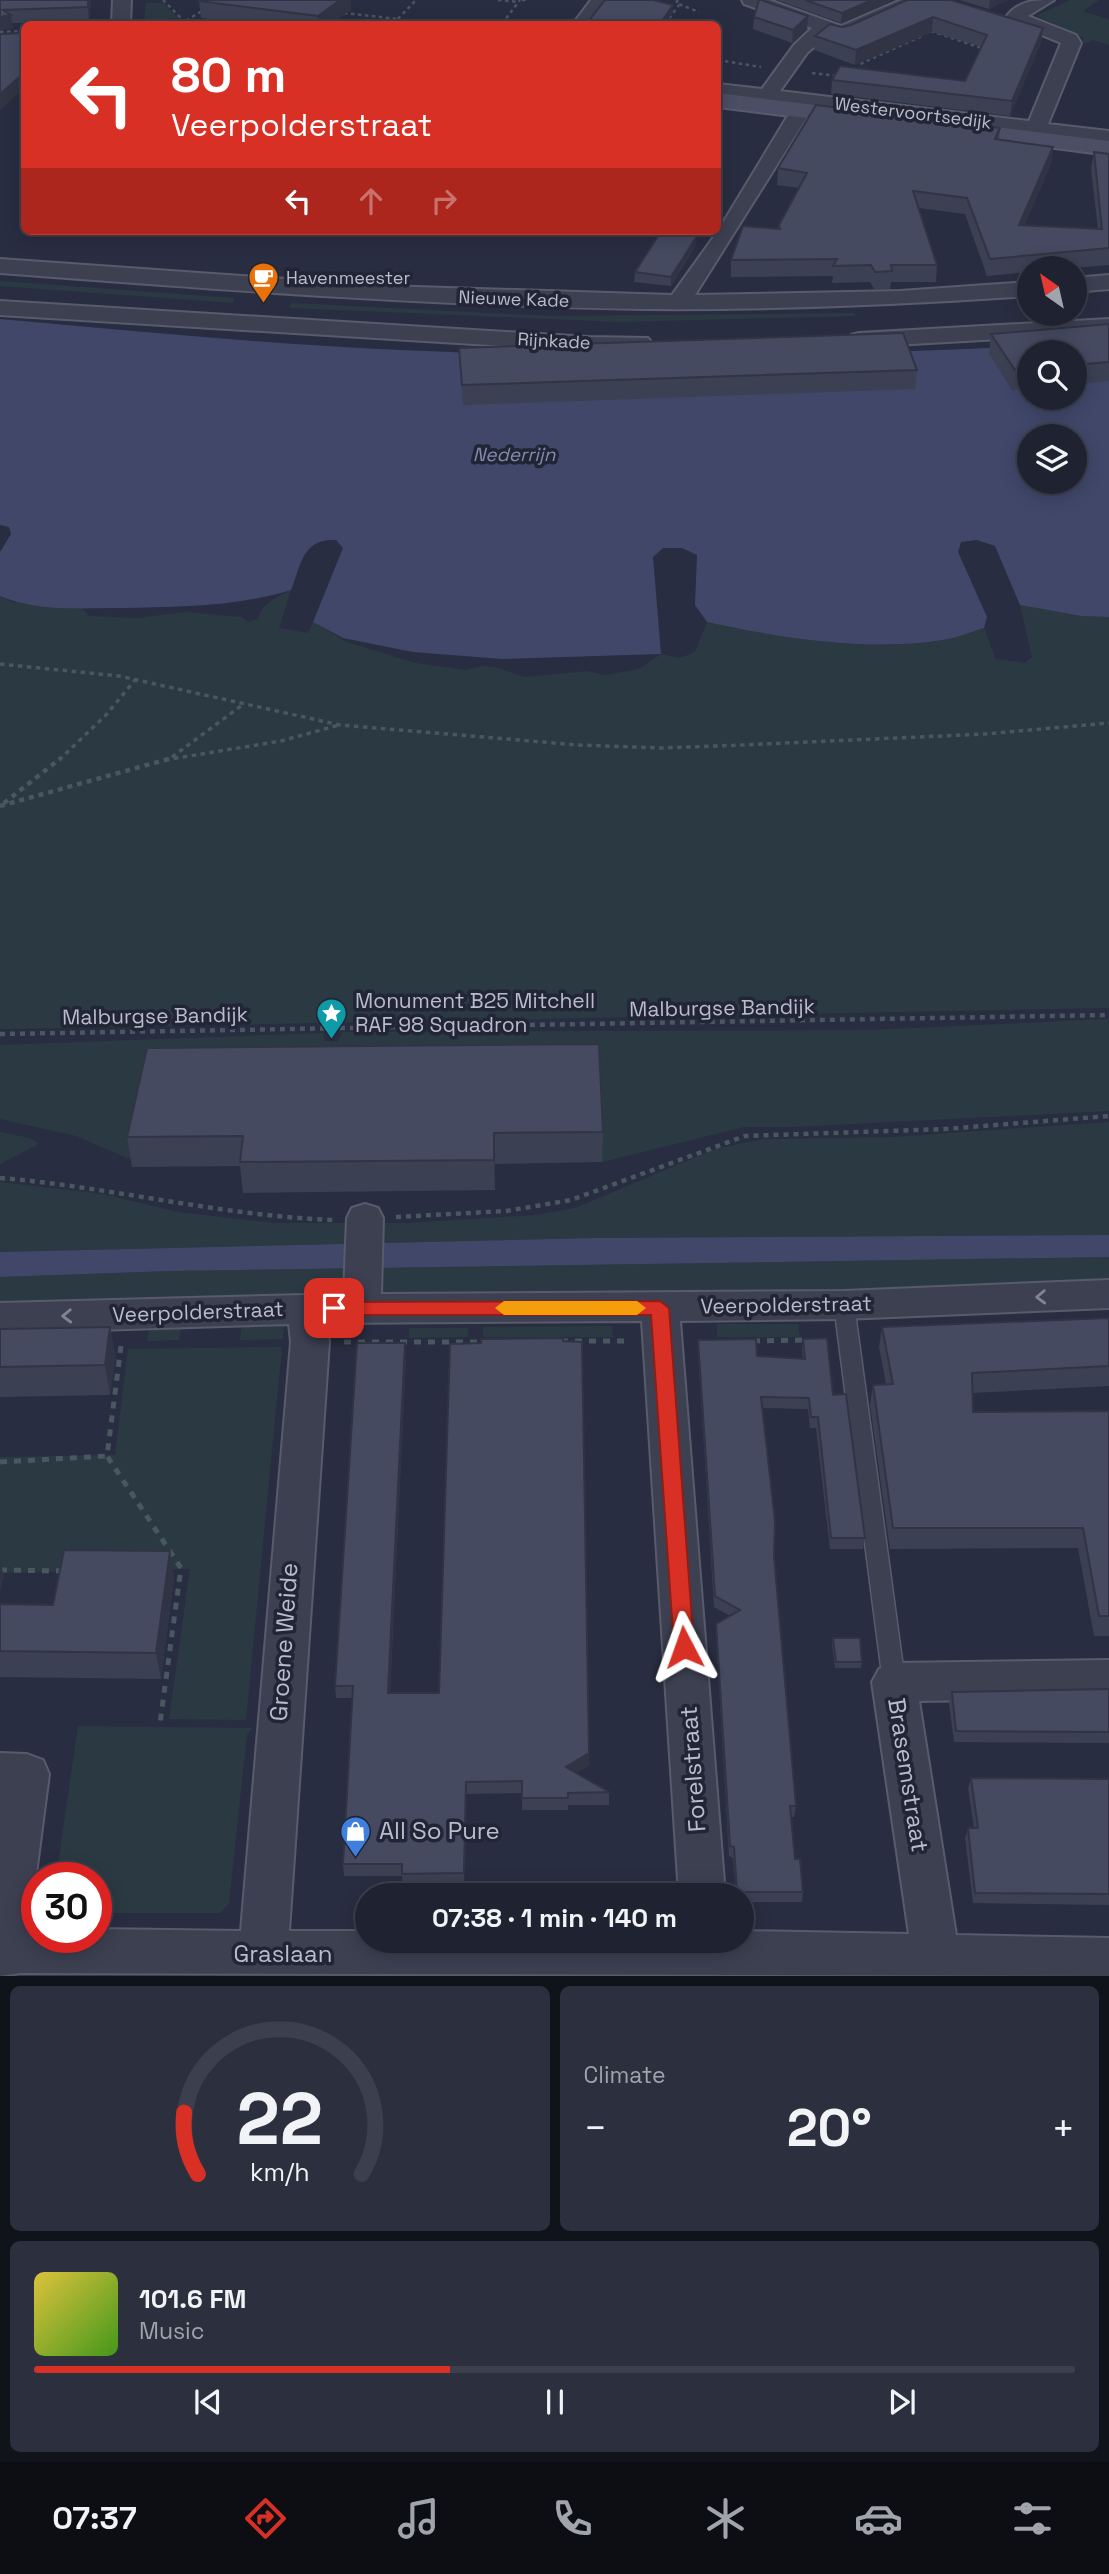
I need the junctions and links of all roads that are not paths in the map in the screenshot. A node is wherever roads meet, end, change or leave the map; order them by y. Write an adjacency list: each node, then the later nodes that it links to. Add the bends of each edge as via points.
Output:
1 (122, 0): 10 (street)
2 (601, 0): 11 (street)
3 (751, 0): 8 (street)
4 (916, 0): 12 (street, via 842,33)
5 (1045, 0): 9 (street)
6 (816, 5): 8 (street)
7 (970, 13): 9 (street)
8 (792, 15): 12 (street)
9 (1015, 17): 19 (street, via 1071,43)
10 (121, 21)
11 (584, 21)
12 (827, 27): 15 (street, via 799,50)
13 (721, 91): 15 (street, Westervoortsedijk)
14 (721, 100): 21 (main road, Westervoortsedijk)
15 (761, 104): 16 (main road, Westervoortsedijk); 17 (street, Westervoortsedijk); 18 (main road, Westervoortsedijk); 19 (street, Westervoortsedijk)
16 (721, 108)
17 (721, 113)
18 (797, 117): 22 (main road, Westervoortsedijk); 27 (street)
19 (1036, 128): 20 (street, Westervoortsedijk)
20 (1109, 137)
21 (1109, 148)
22 (1109, 155)
23 (0, 266): 27 (street, Nieuwe Kade, via 394,295)
24 (1109, 282): 25 (street)
25 (1087, 284)
26 (1017, 290): 27 (street, Nieuwe Kade, via 863,298)
27 (680, 300)
28 (1109, 306): 31 (street)
29 (0, 308): 33 (street, Rijnkade, via 589,344)
30 (1109, 326): 31 (street)
31 (1026, 334): 32 (street)
32 (831, 340)
33 (670, 342)
34 (364, 1225): 36 (street)
35 (1109, 1294): 38 (street, Veerpolderstraat, one-way to 38)
36 (362, 1300): 39 (street, Veerpolderstraat); 40 (street, Veerpolderstraat)
37 (0, 1318): 40 (street, Veerpolderstraat, one-way to 37)
38 (846, 1323): 39 (street, Veerpolderstraat); 42 (lane)
39 (661, 1324): 44 (street, Forelstraat)
40 (308, 1326): 49 (street, Groene Weide, via 267,1874)
41 (1109, 1679): 42 (street, Brasemstraat)
42 (894, 1682): 47 (street, Brasemstraat)
43 (0, 1773): 46 (street, via 27,1774)
44 (701, 1883)
45 (706, 1956): 47 (street, Graslaan); 49 (street, Graslaan)
46 (1, 1958): 49 (street, Graslaan)
47 (936, 1958): 48 (street, Graslaan)
48 (1109, 1961)
49 (266, 1965)

